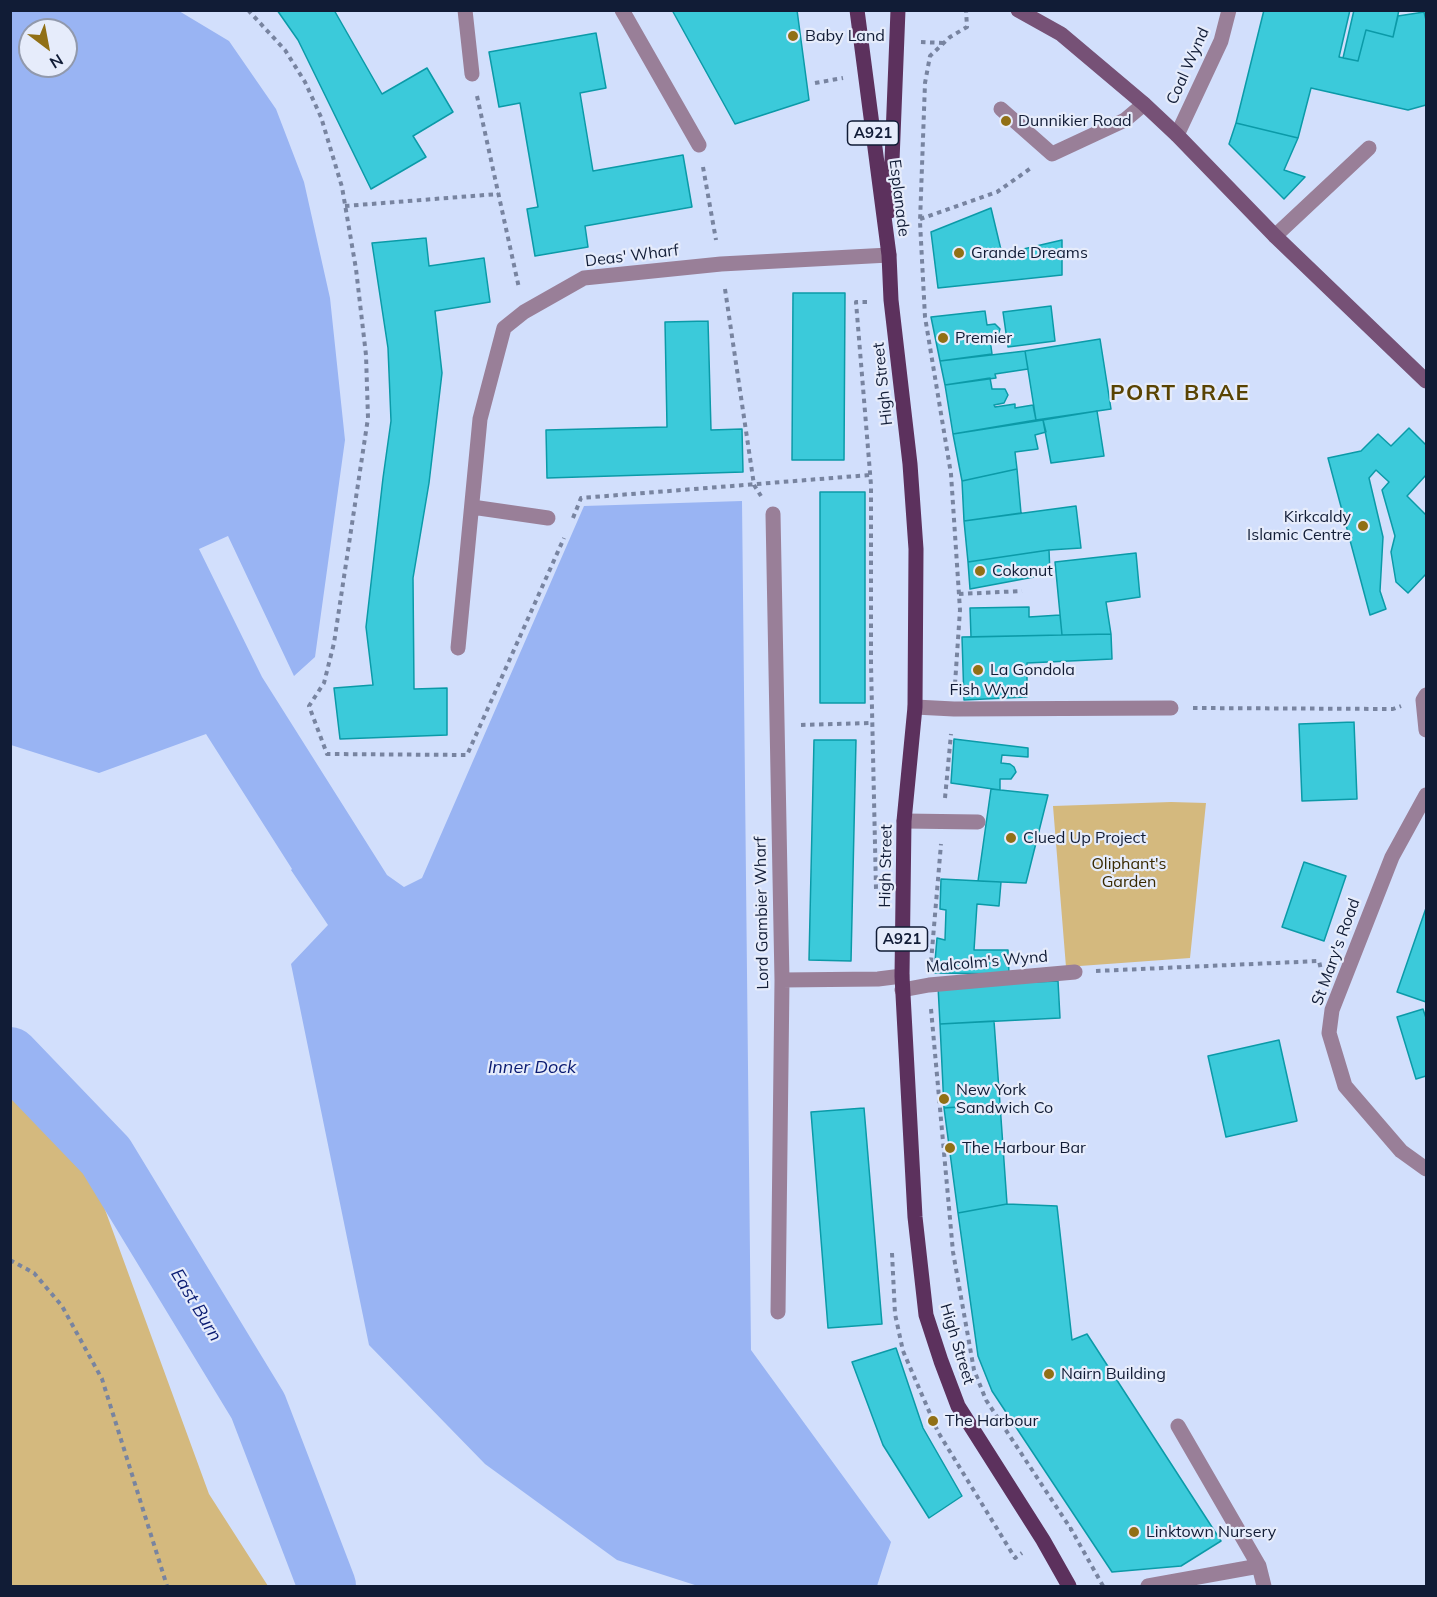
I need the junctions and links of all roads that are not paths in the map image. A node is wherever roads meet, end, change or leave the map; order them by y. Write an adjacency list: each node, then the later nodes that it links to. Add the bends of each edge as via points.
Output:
1 (465, 10): 7 (street)
2 (622, 10): 11 (street)
3 (857, 10): 14 (main road, Esplanade / A921)
4 (898, 10): 14 (main road, Esplanade / A921)
5 (1018, 10): 8 (street, via 1061,34)
6 (1228, 10): 10 (street, Coal Wynd, via 1221,41)
7 (472, 74)
8 (1144, 104): 9 (street, via 1125,120 1052,154); 10 (street)
9 (1000, 109)
10 (1177, 135): 13 (street)
11 (699, 145)
12 (1369, 148): 13 (street)
13 (1275, 236): 15 (street)
14 (889, 255): 16 (street, Deas' Wharf, via 721,264 584,278 524,312 504,328 480,419); 21 (main road, High Street / A921, via 916,549)
15 (1426, 381)
16 (472, 507): 18 (street); 19 (street, Deas' Wharf)
17 (773, 514): 28 (street, Lord Gambier Wharf)
18 (548, 518)
19 (458, 648)
20 (1426, 695): 23 (street, via 1422,700)
21 (915, 707): 22 (street, Fish Wynd); 25 (main road, High Street / A921)
22 (1171, 708)
23 (1426, 730)
24 (1426, 795): 30 (street, St Mary's Road, via 1392,857 1332,1010 1329,1033 1345,1086 1401,1151)
25 (904, 821): 26 (street); 29 (main road, High Street / A921)
26 (978, 822)
27 (1075, 972): 29 (street, Malcolm's Wynd)
28 (782, 980): 29 (street, Malcolm's Wynd); 31 (street, Lord Gambier Wharf)
29 (902, 983): 34 (main road, High Street / A921, via 915,1217 926,1315 958,1406)
30 (1426, 1169)
31 (778, 1312)
32 (1178, 1426): 33 (street)
33 (1259, 1566): 35 (street); 36 (street)
34 (1069, 1587)
35 (1148, 1587)
36 (1264, 1587)

